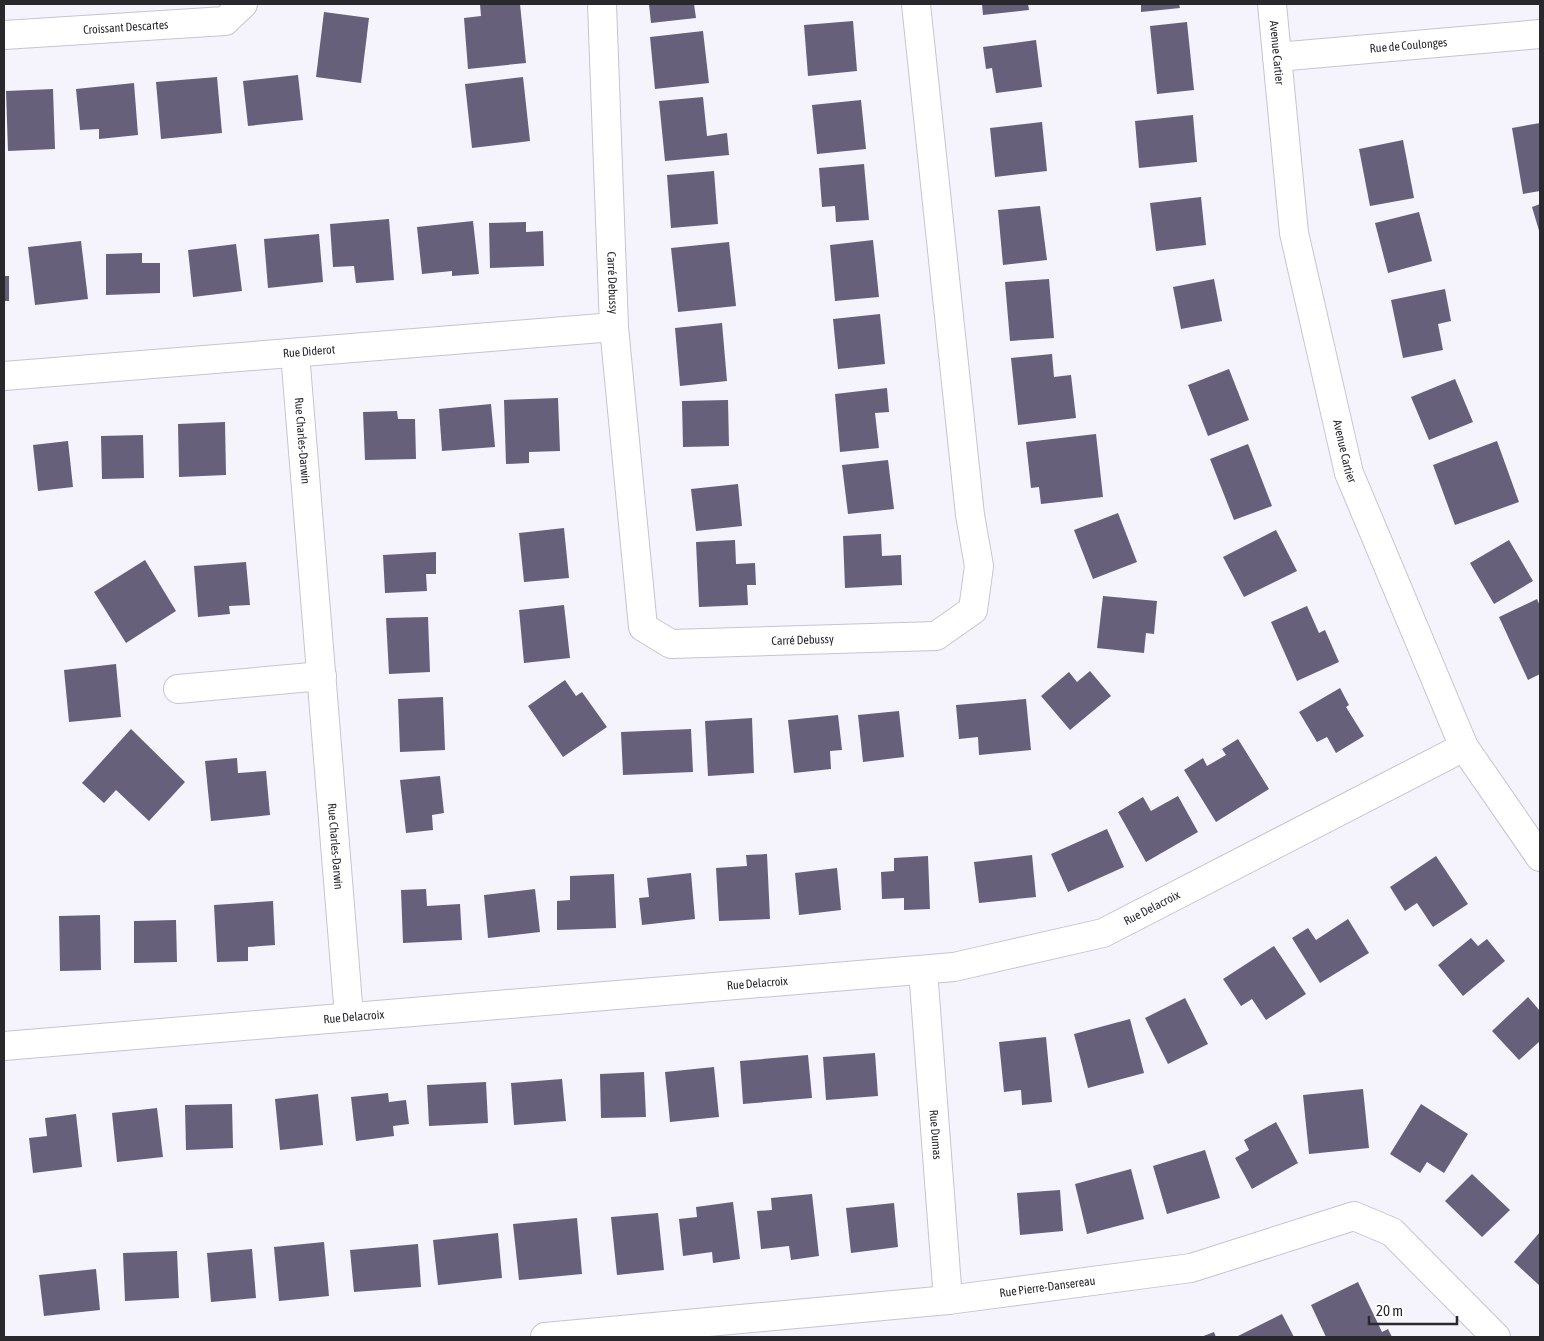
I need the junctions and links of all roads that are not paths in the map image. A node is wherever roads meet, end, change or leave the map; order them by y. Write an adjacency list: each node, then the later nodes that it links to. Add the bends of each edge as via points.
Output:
1 (243, 4): 6 (street, Croissant Descartes, via 225,21)
2 (602, 4): 8 (street, Carré Debussy)
3 (916, 4): 8 (street, Carré Debussy, via 969,505 979,566 972,610 936,636 671,644 644,627)
4 (1272, 4): 7 (street, Avenue Cartier)
5 (1540, 34): 7 (street, Rue de Coulonges)
6 (4, 35)
7 (1277, 57): 13 (street, Avenue Cartier, via 1294,233 1349,473)
8 (614, 327): 9 (street, Rue Diderot)
9 (295, 353): 10 (street, Rue Diderot); 11 (street, Rue Charles-Darwin)
10 (4, 376)
11 (322, 676): 12 (street); 16 (street, Rue Charles-Darwin)
12 (178, 690)
13 (1464, 746): 14 (street, Avenue Cartier); 15 (street, Rue Delacroix, via 1103,933 954,967)
14 (1540, 857)
15 (923, 970): 16 (street, Rue Delacroix); 18 (street, Rue Dumas)
16 (349, 1016): 17 (street, Rue Delacroix)
17 (4, 1046)
18 (948, 1300): 19 (street, Rue Pierre-Dansereau); 20 (street, Rue Pierre-Dansereau, via 1191,1268 1354,1216 1392,1232)
19 (545, 1337)
20 (1496, 1337)

